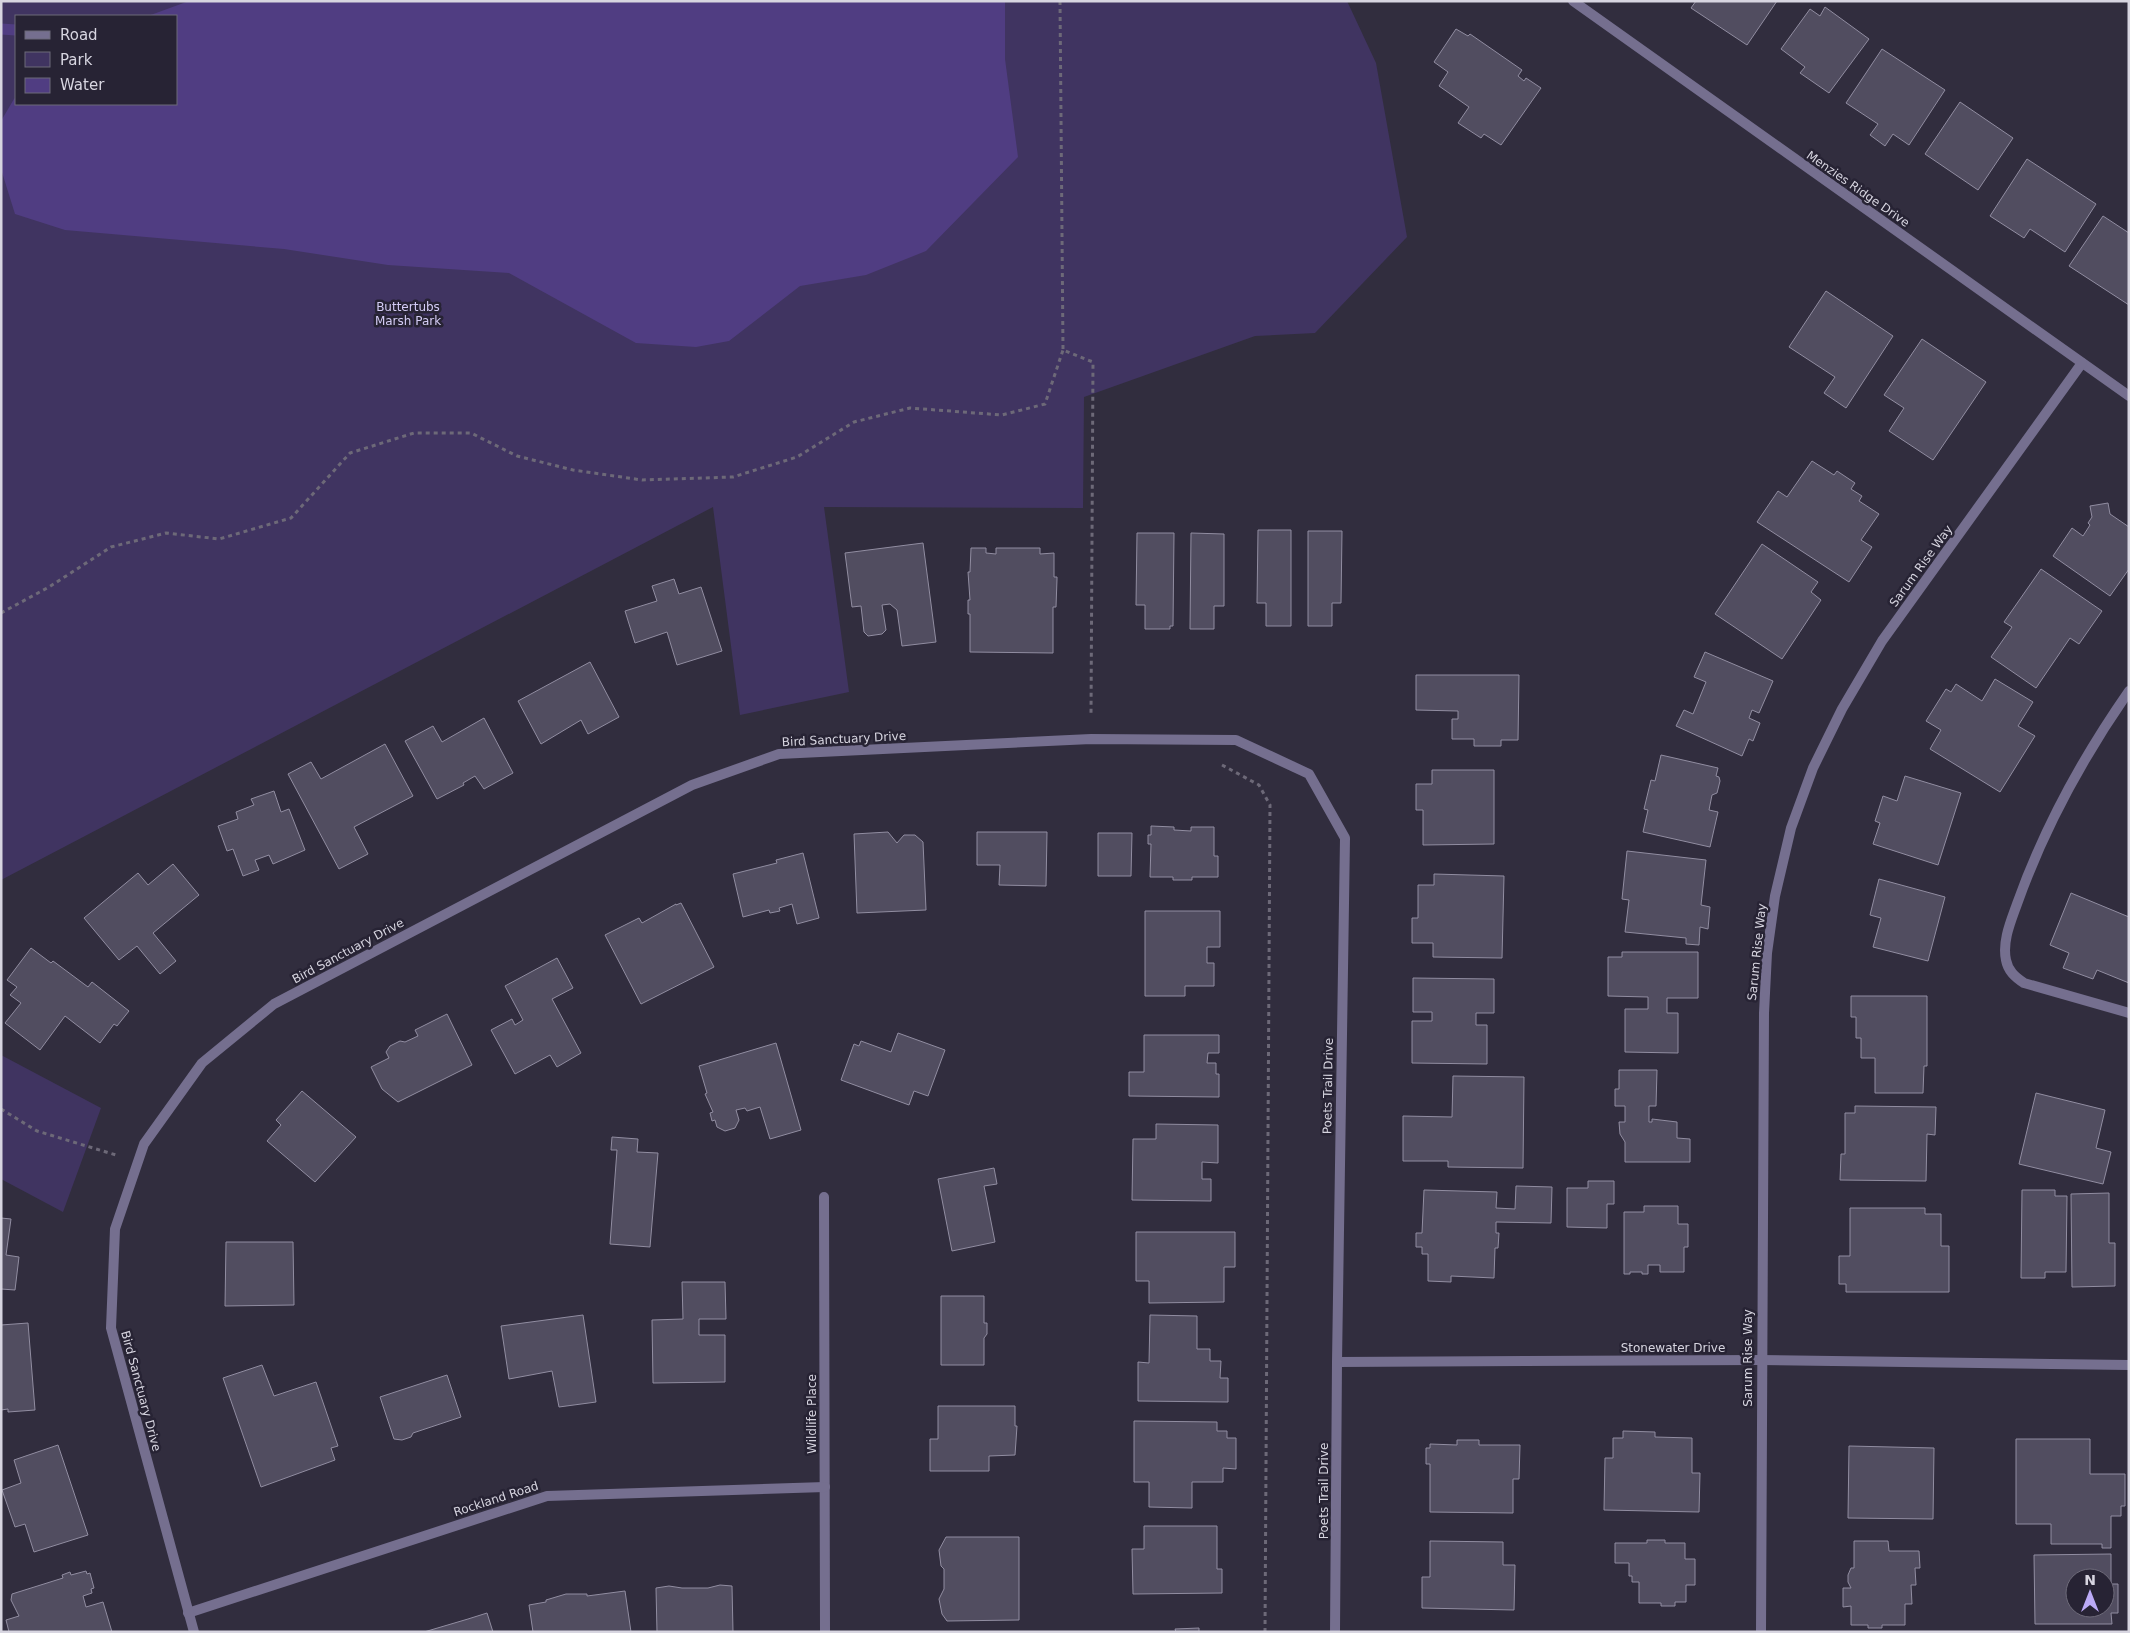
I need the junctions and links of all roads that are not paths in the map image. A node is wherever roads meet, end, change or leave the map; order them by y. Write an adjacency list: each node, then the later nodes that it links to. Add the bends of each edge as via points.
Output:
1 (1573, 1): 2 (street, Menzies Ridge Drive)
2 (2082, 363): 3 (street, Menzies Ridge Drive); 8 (street, Sarum Rise Way, via 1882,641 1842,709 1817,760 1791,828 1775,896 1767,953)
3 (2129, 396)
4 (2129, 691): 6 (street, via 2088,751 2056,812 2030,868 2005,946 2012,974 2024,983)
5 (1091, 739): 9 (street, Poets Trail Drive, via 1236,740 1309,774 1345,838); 12 (street, Bird Sanctuary Drive, via 779,754 692,785 274,1004 202,1063 144,1144 115,1230 111,1328)
6 (2129, 1013)
7 (824, 1197): 11 (street, Wildlife Place)
8 (1760, 1360): 9 (street, Stonewater Drive); 10 (street, Stonewater Drive); 16 (street, Sarum Rise Way)
9 (1337, 1362): 15 (street, Poets Trail Drive)
10 (2129, 1365)
11 (825, 1487): 12 (street, Rockland Road, via 547,1496); 14 (street, Wildlife Place)
12 (188, 1613): 13 (street, Bird Sanctuary Drive)
13 (194, 1632)
14 (825, 1632)
15 (1335, 1632)
16 (1760, 1632)

